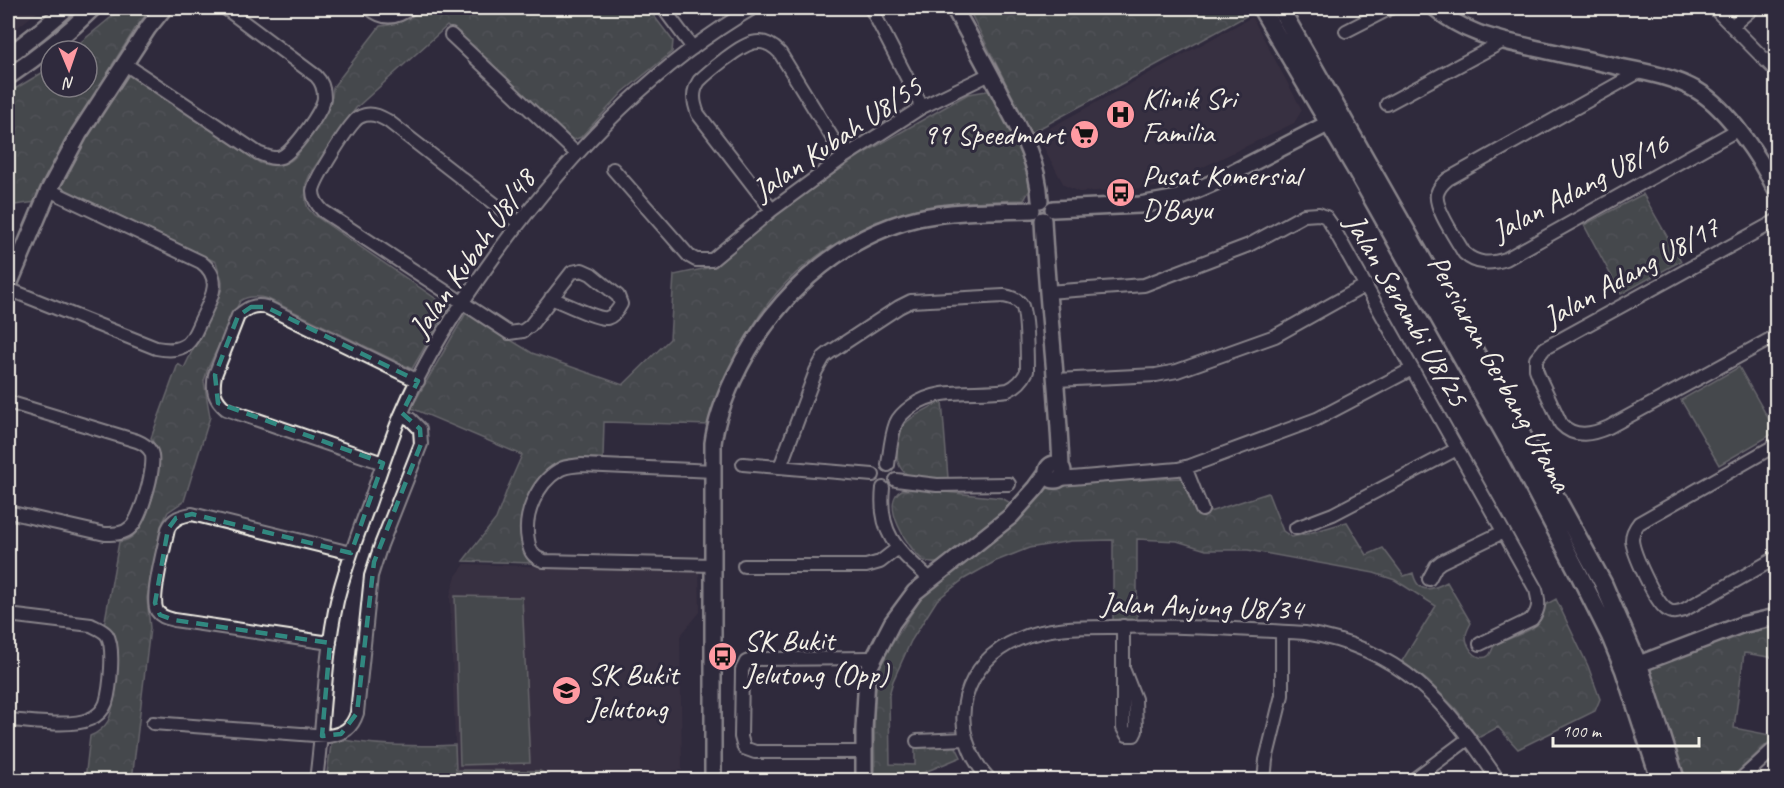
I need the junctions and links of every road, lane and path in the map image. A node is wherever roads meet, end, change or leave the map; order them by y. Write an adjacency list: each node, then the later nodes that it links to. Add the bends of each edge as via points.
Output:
1 (67, 8): 22 (street)
2 (93, 8): 27 (street, via 71,30)
3 (164, 8): 23 (street)
4 (225, 8): 23 (street, via 322,82 322,106 294,146 282,156 258,153)
5 (369, 8): 6 (street, via 384,17 400,15)
6 (410, 8)
7 (663, 8): 21 (street)
8 (753, 8): 21 (street, Jalan Kubah U8/48)
9 (871, 8): 29 (street)
10 (954, 8): 26 (street)
11 (1261, 8): 30 (main road, Persiaran Gerbang Utama)
12 (1280, 8): 30 (main road, Persiaran Gerbang Utama)
13 (1391, 8): 18 (street)
14 (1435, 8): 20 (street, via 1470,31)
15 (1714, 8): 17 (street)
16 (1753, 8): 17 (street)
17 (1732, 26): 25 (street)
18 (1346, 31)
19 (451, 35): 32 (street)
20 (1504, 41): 24 (street); 28 (street)
21 (693, 48): 32 (street, Jalan Kubah U8/48, via 622,107)
22 (8, 56)
23 (125, 64): 35 (street, via 79,134)
24 (1641, 71): 31 (street, via 1681,82 1700,92); 31 (street, Jalan Adang U8/16, via 1448,179 1438,191 1439,208 1470,259 1489,263 1506,260)
25 (1776, 71)
26 (990, 74): 29 (street, Jalan Kubah U8/55); 38 (street, via 1034,161)
27 (8, 76)
28 (1388, 104)
29 (922, 107): 33 (street, Jalan Kubah U8/55)
30 (1335, 121): 38 (street, via 1178,198 1140,205); 83 (main road, Persiaran Gerbang Utama, via 1515,422 1603,583)
31 (1737, 130): 36 (street)
32 (577, 154): 40 (street, Jalan Kubah U8/48)
33 (844, 157): 37 (street, Jalan Kubah U8/55); 37 (street, via 775,47 758,42 741,47 699,81 694,104)
34 (613, 169): 37 (street, Jalan Kubah U8/55, via 696,260 712,260)
35 (49, 190): 41 (street); 41 (street, via 201,262 213,277 212,297 193,337 186,345 167,350)
36 (1776, 190)
37 (772, 210)
38 (1042, 210): 43 (street); 59 (street, via 960,212 916,219 842,251 804,280 767,320 740,366 715,427)
39 (1776, 221): 46 (street, Jalan Adang U8/17, via 1545,348 1536,359 1536,369 1561,424 1574,433 1590,434)
40 (519, 223): 45 (street, Jalan Kubah U8/48); 45 (street, via 380,116 366,115 354,122 315,185 318,206)
41 (8, 282)
42 (1366, 285): 43 (street, Jalan Serambi U8/25, via 1326,217 1313,213 1249,245 1144,285); 47 (street, Jalan Serambi U8/25); 48 (street, via 1275,336 1177,371)
43 (1047, 292): 48 (street)
44 (551, 298): 44 (street, via 572,272 582,270 618,296 621,304 612,316 602,318); 45 (street, via 530,326 516,333 502,329)
45 (462, 301): 49 (street, Jalan Kubah U8/48)
46 (1776, 336)
47 (1412, 369): 53 (street, Jalan Serambi U8/25); 58 (street, via 1317,419)
48 (1056, 380): 60 (street, via 1060,436)
49 (418, 381): 51 (street, Jalan Kubah U8/48); 54 (street, via 266,307 251,307 238,316 215,375 214,395 218,403)
50 (8, 402): 66 (street, via 137,441 151,451 153,459 138,517 126,531 105,534)
51 (401, 415): 54 (street, Jalan Kubah U8/48); 87 (street, via 420,429 421,444 371,576 357,713 346,730)
52 (1776, 445): 71 (street, via 1639,523 1632,541 1655,595 1673,613)
53 (1457, 449): 67 (street, via 1333,514); 68 (street, Jalan Serambi U8/25)
54 (383, 463): 70 (street, Jalan Kubah U8/48)
55 (743, 464): 57 (street)
56 (888, 465): 57 (street, via 896,424 921,399 930,395 1008,390 1024,377 1027,363 1022,304 1005,296 911,301 829,353 816,371); 61 (street, via 878,466); 62 (street, via 894,469)
57 (780, 467): 61 (street)
58 (1185, 467): 60 (street, via 1088,476); 65 (street)
59 (714, 471): 72 (street); 72 (street, via 570,466 549,478 534,499 528,513 527,536 530,549 544,561)
60 (1056, 472): 74 (street, via 1011,516)
61 (873, 475): 64 (street)
62 (896, 480): 63 (street, via 938,485); 64 (street)
63 (1009, 484)
64 (883, 488): 69 (street, via 884,521)
65 (1202, 510)
66 (8, 512)
67 (1296, 528)
68 (1503, 532): 75 (street, via 1441,562); 81 (street, Jalan Serambi U8/25, via 1536,590 1539,605 1532,619)
69 (898, 548): 73 (street, via 880,562 866,566); 74 (street)
70 (351, 553): 80 (street, Jalan Kubah U8/48); 80 (street, via 192,514 176,518 168,529 154,597 160,615)
71 (1776, 558)
72 (713, 565): 96 (street)
73 (744, 566)
74 (930, 579): 82 (street, via 901,610)
75 (1429, 579)
76 (8, 615): 85 (street, via 99,629 111,645 112,656 106,703 97,716 68,723)
77 (1776, 617): 83 (street, via 1741,625)
78 (1124, 626): 79 (street, Jalan Anjung U8/34); 84 (street); 88 (street, Jalan Anjung U8/34, via 1035,634 996,651 970,687 963,714)
79 (1282, 632): 89 (street, Jalan Anjung U8/34, via 1328,637 1386,660 1424,687); 93 (street, via 1282,695)
80 (330, 643): 87 (street, Jalan Kubah U8/48)
81 (1480, 644)
82 (874, 658): 92 (street, via 867,676); 92 (street, via 754,659 746,662 742,670 744,748 755,752)
83 (1631, 667): 102 (main road, Persiaran Gerbang Utama); 103 (main road, Persiaran Gerbang Utama)
84 (1124, 671)
85 (8, 720)
86 (153, 723): 87 (street)
87 (322, 736): 95 (street, Jalan Kubah U8/48)
88 (965, 739): 90 (street); 98 (street, Jalan Anjung U8/34, via 975,762)
89 (1468, 739): 94 (street); 101 (street, Jalan Anjung U8/34)
90 (917, 741)
91 (1776, 747): 104 (street)
92 (863, 752): 97 (street)
93 (1266, 760): 99 (street); 100 (street)
94 (1418, 778)
95 (316, 780)
96 (713, 780)
97 (864, 780)
98 (990, 780)
99 (1264, 780)
100 (1268, 780)
101 (1498, 780)
102 (1660, 780)
103 (1676, 780)
104 (1740, 780)

